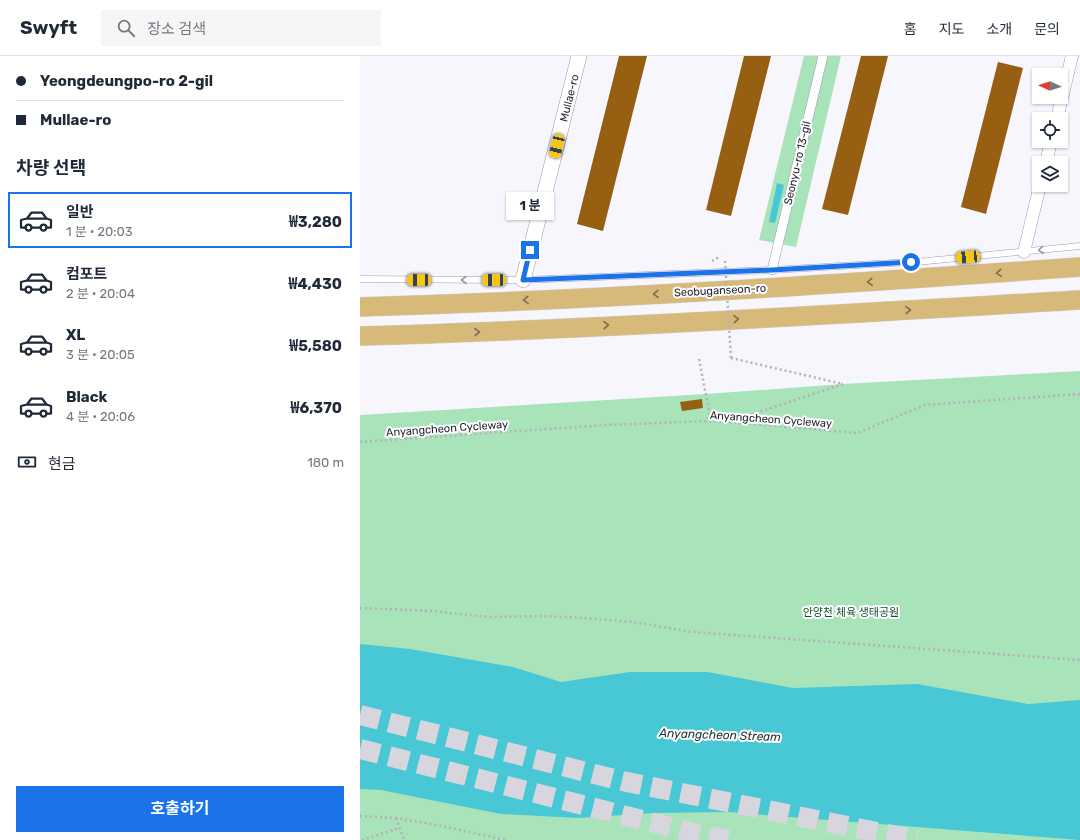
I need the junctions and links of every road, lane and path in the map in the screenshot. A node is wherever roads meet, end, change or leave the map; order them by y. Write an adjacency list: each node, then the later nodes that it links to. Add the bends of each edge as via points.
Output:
1 (579, 56): 12 (street, Mullae-ro)
2 (823, 56): 10 (street, Seonyu-ro 13-gil)
3 (1072, 56): 4 (street)
4 (1058, 112)
5 (1038, 192): 7 (street)
6 (1080, 246): 7 (lane, one-way to 7)
7 (1024, 252): 10 (lane, via 927,261)
8 (725, 261): 23 (path, bridge, via 731,358 843,384)
9 (1080, 267): 15 (main road, Seobuganseon-ro, one-way to 15, via 846,284)
10 (772, 270): 12 (lane)
11 (360, 279): 12 (lane, one-way to 11)
12 (523, 280)
13 (1080, 300): 17 (main road, one-way to 13)
14 (360, 302): 15 (main road)
15 (436, 305): 16 (main road, Seobuganseon-ro)
16 (360, 307)
17 (438, 334): 18 (main road); 19 (main road)
18 (360, 336)
19 (360, 343)
20 (699, 359): 22 (path)
21 (1080, 394): 23 (path, Anyangcheon Cycleway, via 925,404 857,433)
22 (711, 422): 23 (path, Anyangcheon Cycleway); 24 (path, Anyangcheon Cycleway)
23 (730, 422)
24 (360, 442)
25 (360, 608): 26 (path, via 489,617 585,618 634,622 692,632)
26 (1080, 660)
27 (360, 816): 28 (path)
28 (396, 818): 29 (path); 32 (path)
29 (399, 828): 30 (path); 31 (path)
30 (362, 840)
31 (404, 840)
32 (506, 840)

